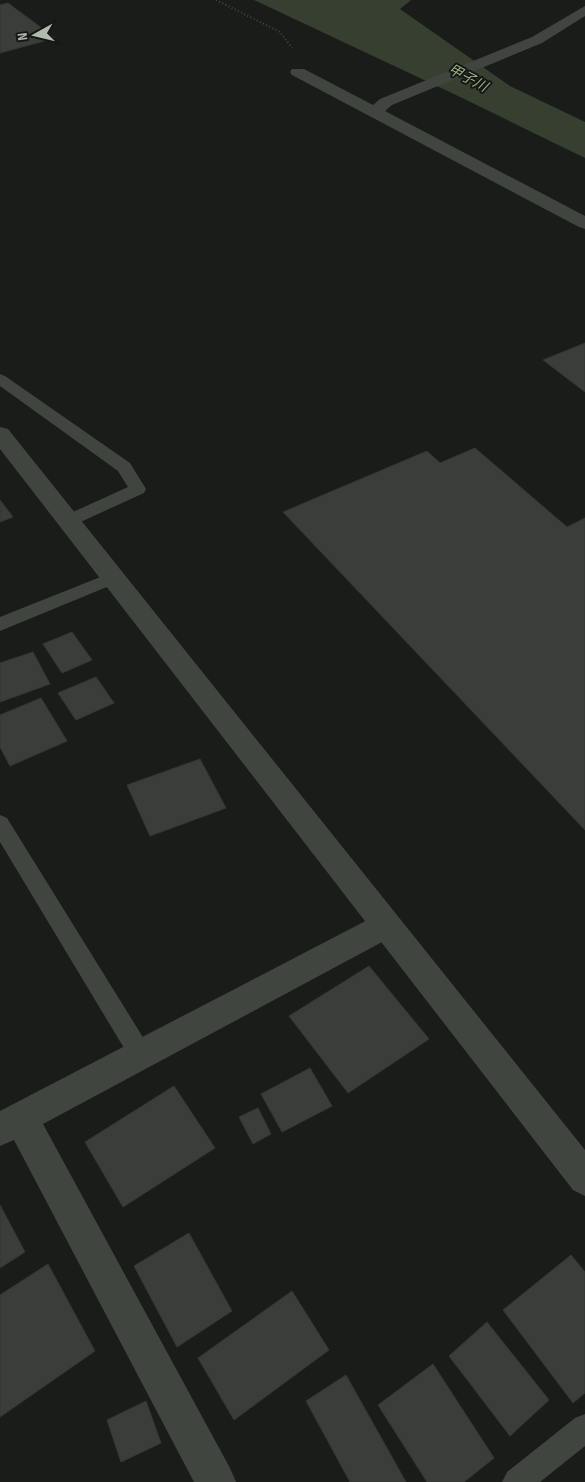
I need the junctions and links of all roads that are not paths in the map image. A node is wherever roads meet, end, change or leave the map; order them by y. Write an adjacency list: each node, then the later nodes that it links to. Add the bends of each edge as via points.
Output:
1 (580, 9): 3 (street, via 537,40)
2 (298, 72): 3 (street)
3 (380, 107): 4 (street)
4 (585, 223)
5 (0, 379): 7 (lane, via 124,467 138,489)
6 (0, 434): 7 (street)
7 (68, 521): 8 (street)
8 (113, 578): 9 (lane); 11 (street)
9 (0, 624)
10 (0, 824): 12 (lane)
11 (386, 924): 12 (street); 14 (street)
12 (141, 1055): 13 (street)
13 (10, 1123): 16 (street)
14 (585, 1178)
15 (585, 1428): 17 (lane)
16 (216, 1482)
17 (517, 1482)

